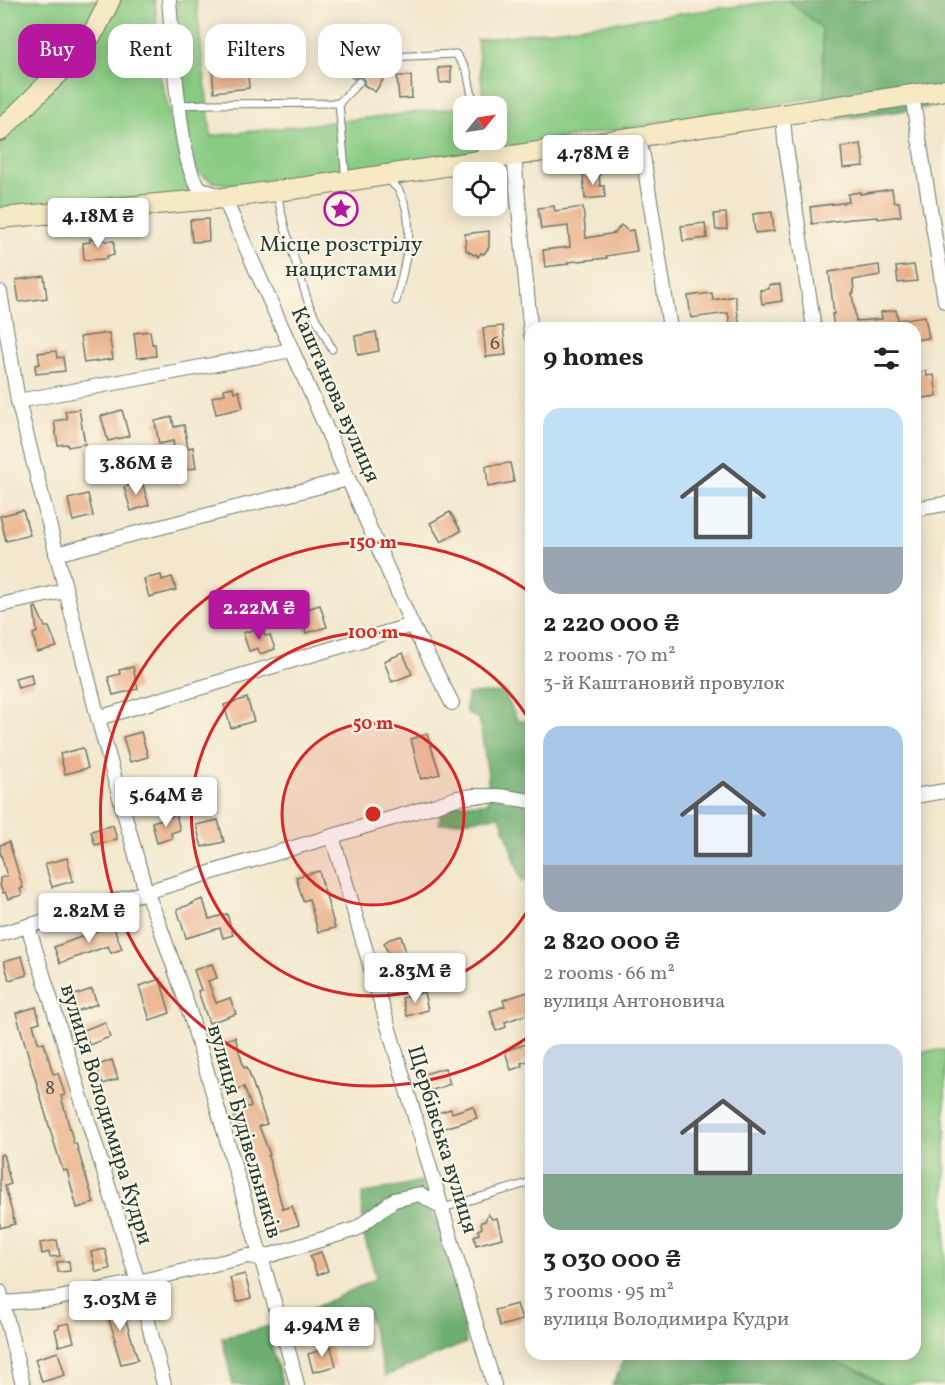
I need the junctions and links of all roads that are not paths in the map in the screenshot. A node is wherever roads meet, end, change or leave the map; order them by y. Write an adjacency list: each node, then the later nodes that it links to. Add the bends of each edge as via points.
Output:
1 (110, 0): 11 (street, via 76,56)
2 (169, 0): 9 (street)
3 (402, 56): 7 (lane, via 456,54 467,71)
4 (359, 82): 8 (lane)
5 (945, 90): 6 (street)
6 (912, 95): 10 (street); 23 (street)
7 (472, 96)
8 (339, 103): 9 (lane); 17 (lane)
9 (178, 105): 19 (street, via 189,170 198,186)
10 (783, 114): 12 (street); 26 (street)
11 (0, 130)
12 (637, 137): 14 (street); 25 (street)
13 (482, 150): 15 (lane)
14 (514, 156): 15 (street); 24 (street)
15 (483, 160): 16 (street)
16 (385, 174): 17 (street); 22 (lane, via 398,190 407,212 408,246)
17 (346, 181): 18 (street)
18 (277, 191): 19 (street); 27 (lane, via 309,305)
19 (224, 198): 20 (street); 28 (street, Каштанова вулиця)
20 (0, 218)
21 (0, 292): 29 (street, вулиця Будівельників)
22 (396, 301)
23 (945, 301)
24 (530, 322)
25 (669, 322)
26 (813, 322)
27 (332, 349)
28 (292, 350): 29 (street); 30 (street, Каштанова вулиця)
29 (18, 401): 33 (street, вулиця Будівельників)
30 (348, 479): 33 (street); 36 (street, Каштанова вулиця)
31 (945, 504): 32 (street)
32 (921, 508)
33 (56, 554): 34 (street, вулиця Будівельників)
34 (65, 591): 35 (street); 38 (street, вулиця Будівельників)
35 (0, 605)
36 (411, 625): 37 (street, Каштанова вулиця); 38 (street)
37 (452, 703)
38 (98, 718): 43 (street, вулиця Будівельників)
39 (945, 791): 40 (street)
40 (921, 795)
41 (525, 800): 42 (street, via 499,796 457,798)
42 (332, 836): 43 (street); 47 (street, Щербівська вулиця)
43 (146, 892): 44 (street); 48 (street, вулиця Будівельників, via 189,1010)
44 (28, 926): 45 (street); 49 (street, вулиця Володимира Кудри)
45 (0, 934)
46 (525, 1184): 47 (lane)
47 (443, 1208): 48 (street, via 420,1194 394,1200 356,1229); 54 (street, Щербівська вулиця)
48 (261, 1258): 49 (street, via 248,1256); 53 (street, вулиця Будівельників)
49 (138, 1282): 50 (street, via 54,1299); 52 (street, вулиця Володимира Кудри)
50 (2, 1298): 51 (street)
51 (23, 1385)
52 (164, 1385)
53 (297, 1385)
54 (494, 1385)

